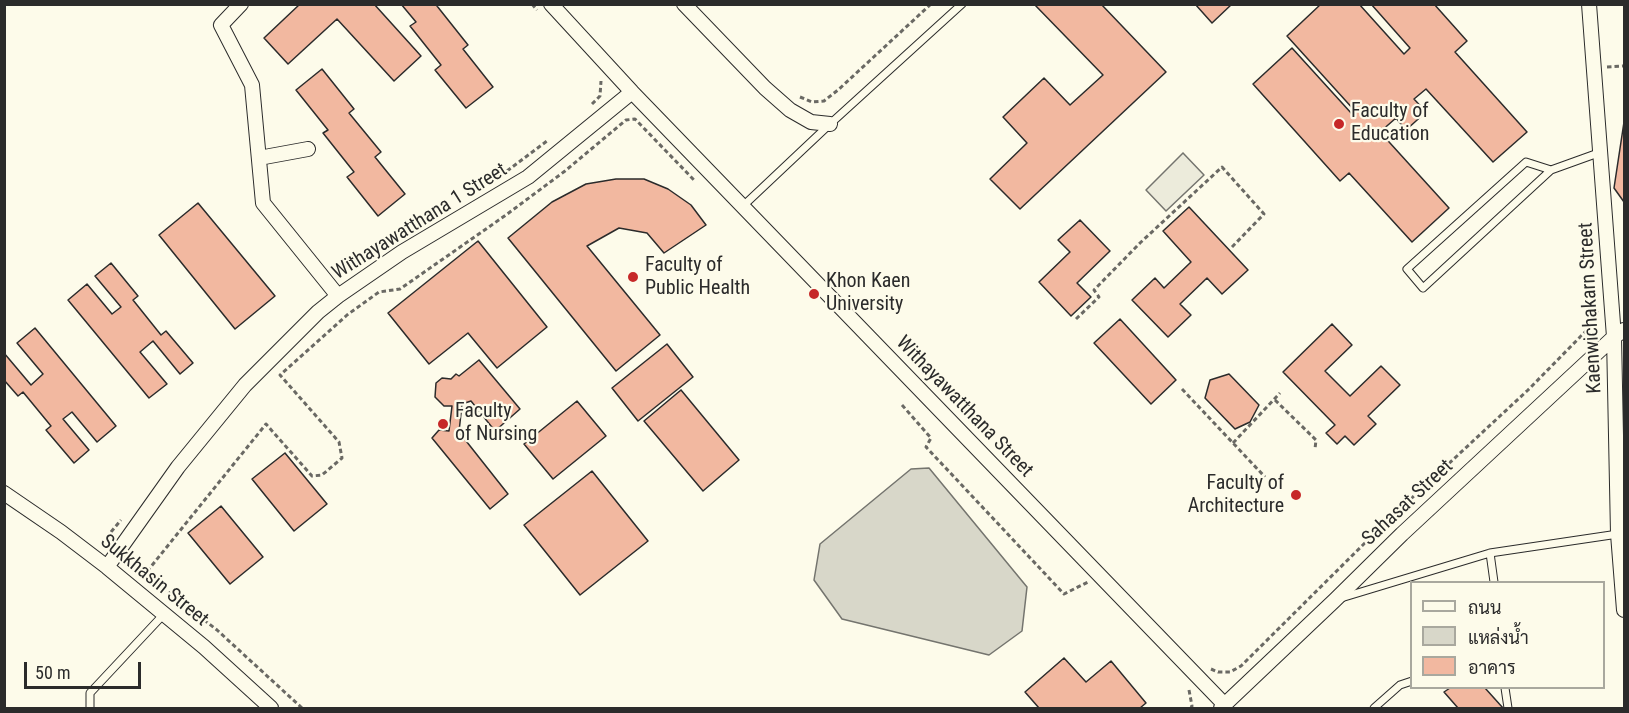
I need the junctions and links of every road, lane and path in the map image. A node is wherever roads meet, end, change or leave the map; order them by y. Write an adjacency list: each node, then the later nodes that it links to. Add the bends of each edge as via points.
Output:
1 (241, 4): 12 (street, via 221,25 252,85)
2 (551, 4): 7 (street, Withayawatthana Street)
3 (684, 4): 9 (street, via 790,110 812,122)
4 (931, 4): 8 (path, via 824,101 812,102)
5 (962, 4): 9 (lane)
6 (1589, 4): 11 (street, Kaenwichakarn Street)
7 (632, 92): 15 (street, Withayawatthana Street); 17 (street, Withayawatthana 1 Street, via 528,177 402,252)
8 (795, 96)
9 (830, 124): 15 (lane)
10 (308, 149): 12 (street)
11 (1601, 152): 13 (lane); 20 (street, Kaenwichakarn Street)
12 (259, 159): 17 (street, via 263,203)
13 (1551, 170): 13 (lane, via 1423,288 1407,269 1526,162)
14 (699, 184): 46 (path, via 635,118 626,120 496,222 400,289 379,292 347,315 280,375 339,442 342,458 322,475 312,476 266,424 145,574 217,630)
15 (743, 206): 43 (street, Withayawatthana Street)
16 (1232, 247): 19 (path, via 1264,214 1222,167 1094,290 1099,297)
17 (338, 296): 33 (street, Withayawatthana 1 Street, via 245,386 178,467)
18 (1598, 308): 39 (path, via 1586,331 1528,390 1388,520 1241,666 1230,672 1218,672)
19 (1076, 319)
20 (1619, 334): 28 (street, Kaenwichakarn Street); 36 (street, Sahasat Street)
21 (1182, 389): 25 (path)
22 (1280, 393): 23 (path)
23 (1275, 400): 25 (path); 27 (path, via 1316,440)
24 (902, 405): 35 (path, via 931,438 926,447 1064,594)
25 (1233, 443): 29 (path)
26 (1624, 444): 28 (street)
27 (1315, 449)
28 (1616, 466): 31 (street, Kaenwichakarn Street)
29 (1265, 477)
30 (4, 493): 33 (street, Sukkhasin Street)
31 (1618, 534): 32 (lane); 37 (street, Kaenwichakarn Street)
32 (1490, 553): 34 (lane); 36 (lane)
33 (107, 567): 38 (street, Sukkhasin Street)
34 (1494, 581)
35 (1088, 582)
36 (1335, 600): 43 (street, Sahasat Street)
37 (1624, 610)
38 (164, 614): 44 (lane, via 90,693); 45 (street, Sukkhasin Street)
39 (1206, 666)
40 (1410, 682): 48 (lane, via 1400,685)
41 (1186, 685): 47 (path)
42 (1505, 689): 49 (lane)
43 (1223, 707)
44 (90, 708)
45 (271, 708)
46 (303, 708)
47 (1191, 708)
48 (1374, 708)
49 (1508, 708)

